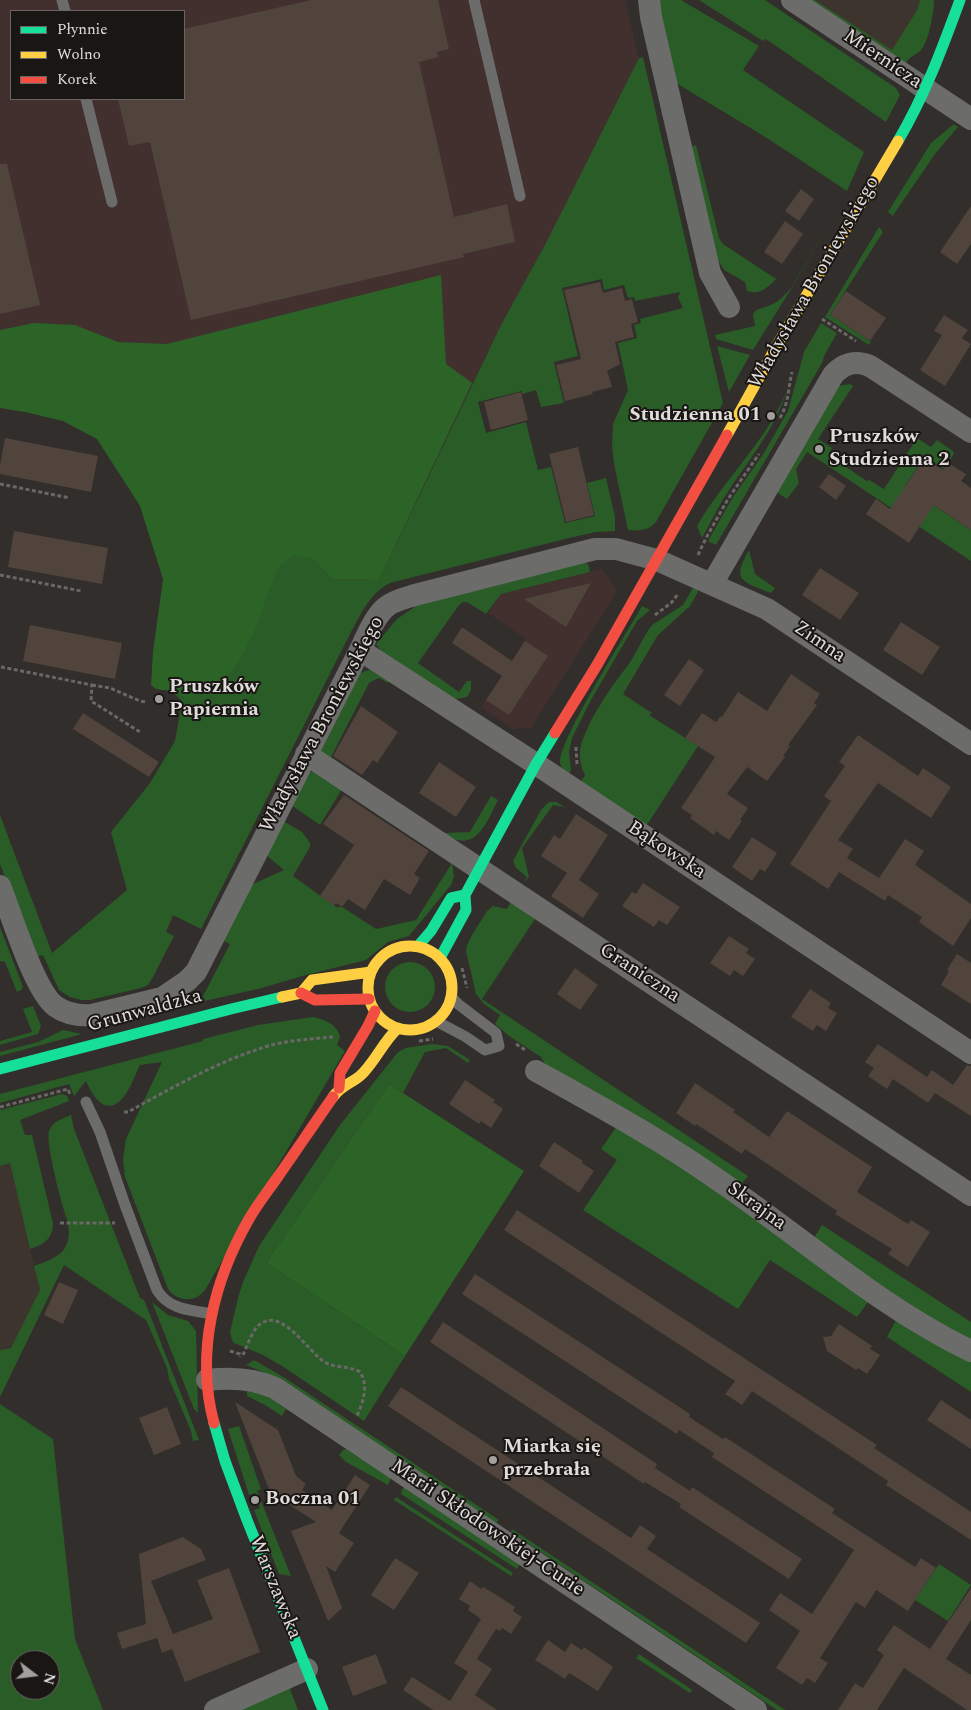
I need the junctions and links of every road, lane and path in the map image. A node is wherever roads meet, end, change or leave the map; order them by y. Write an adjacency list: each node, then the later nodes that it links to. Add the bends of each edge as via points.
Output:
1 (474, 0): 8 (lane)
2 (649, 0): 10 (street, via 710,273)
3 (792, 0): 5 (street, Miernicza)
4 (960, 0): 5 (street, Władysława Broniewskiego)
5 (926, 89): 7 (street, Miernicza); 18 (street, Władysława Broniewskiego)
6 (86, 100): 9 (lane)
7 (971, 119)
8 (520, 196)
9 (112, 202)
10 (729, 307)
11 (789, 383): 12 (path, via 786,406)
12 (777, 423)
13 (971, 432): 20 (street, via 878,370 863,364 842,366 833,375)
14 (761, 452): 17 (path, via 733,491)
15 (0, 484): 16 (path)
16 (70, 498)
17 (702, 548)
18 (656, 560): 20 (street, Zimna); 22 (street, Władysława Broniewskiego, via 616,549 595,549 415,595 386,607); 30 (street, Władysława Broniewskiego)
19 (0, 575): 21 (path)
20 (712, 584): 28 (street, Zimna, via 774,613)
21 (81, 591)
22 (360, 650): 29 (street, Władysława Broniewskiego); 30 (street, Bąkowska)
23 (1, 667): 24 (path); 25 (path)
24 (0, 673)
25 (92, 685): 26 (path); 27 (path, via 91,701)
26 (147, 702)
27 (140, 732)
28 (971, 744)
29 (306, 754): 31 (street, Graniczna); 32 (street, Władysława Broniewskiego, via 196,972 162,998 80,1016 61,1010 44,994)
30 (536, 764): 31 (street, Władysława Broniewskiego); 47 (street, Bąkowska)
31 (478, 868): 33 (street, Władysława Broniewskiego); 55 (street, Graniczna)
32 (0, 886)
33 (465, 894): 34 (street, Władysława Broniewskiego, via 451,898); 35 (street, Władysława Broniewskiego, via 466,910)
34 (418, 946): 35 (street); 36 (street, via 402,946 386,953)
35 (440, 958): 38 (street, via 450,976)
36 (371, 972): 37 (street, Grunwaldzka, via 312,980); 39 (street)
37 (301, 993): 39 (street, Grunwaldzka, via 314,1000); 48 (street, Grunwaldzka)
38 (451, 997): 41 (street, via 443,1014); 46 (lane, via 496,1033)
39 (369, 999): 40 (street)
40 (375, 1011): 42 (street); 50 (street, via 340,1073)
41 (436, 1020): 42 (street, via 422,1028); 46 (lane, via 485,1050)
42 (398, 1028): 50 (street, via 362,1074)
43 (337, 1036): 54 (path, via 268,1046 219,1065)
44 (439, 1038): 45 (path)
45 (412, 1042)
46 (499, 1046): 49 (path, via 508,1038 538,1059)
47 (971, 1053)
48 (0, 1070)
49 (536, 1071): 60 (street, Skrajna, via 660,1140 915,1322)
50 (339, 1088): 58 (street, via 239,1238 220,1280)
51 (72, 1098): 53 (path, via 68,1089)
52 (86, 1102): 58 (lane, via 157,1290 166,1302 175,1307)
53 (0, 1107)
54 (124, 1112)
55 (971, 1195)
56 (60, 1222): 57 (path)
57 (116, 1223)
58 (212, 1314): 63 (street)
59 (227, 1348): 62 (path, via 240,1354)
60 (971, 1351)
61 (243, 1355): 64 (path, via 262,1322 274,1321 288,1327 325,1363 360,1372 364,1389)
62 (239, 1364)
63 (206, 1369): 65 (street, Warszawska, via 214,1423 227,1466); 68 (street, Marii Skłodowskiej-Curie, via 275,1388)
64 (355, 1420)
65 (307, 1670): 66 (street); 67 (street, Warszawska)
66 (215, 1710)
67 (323, 1710)
68 (756, 1710)

